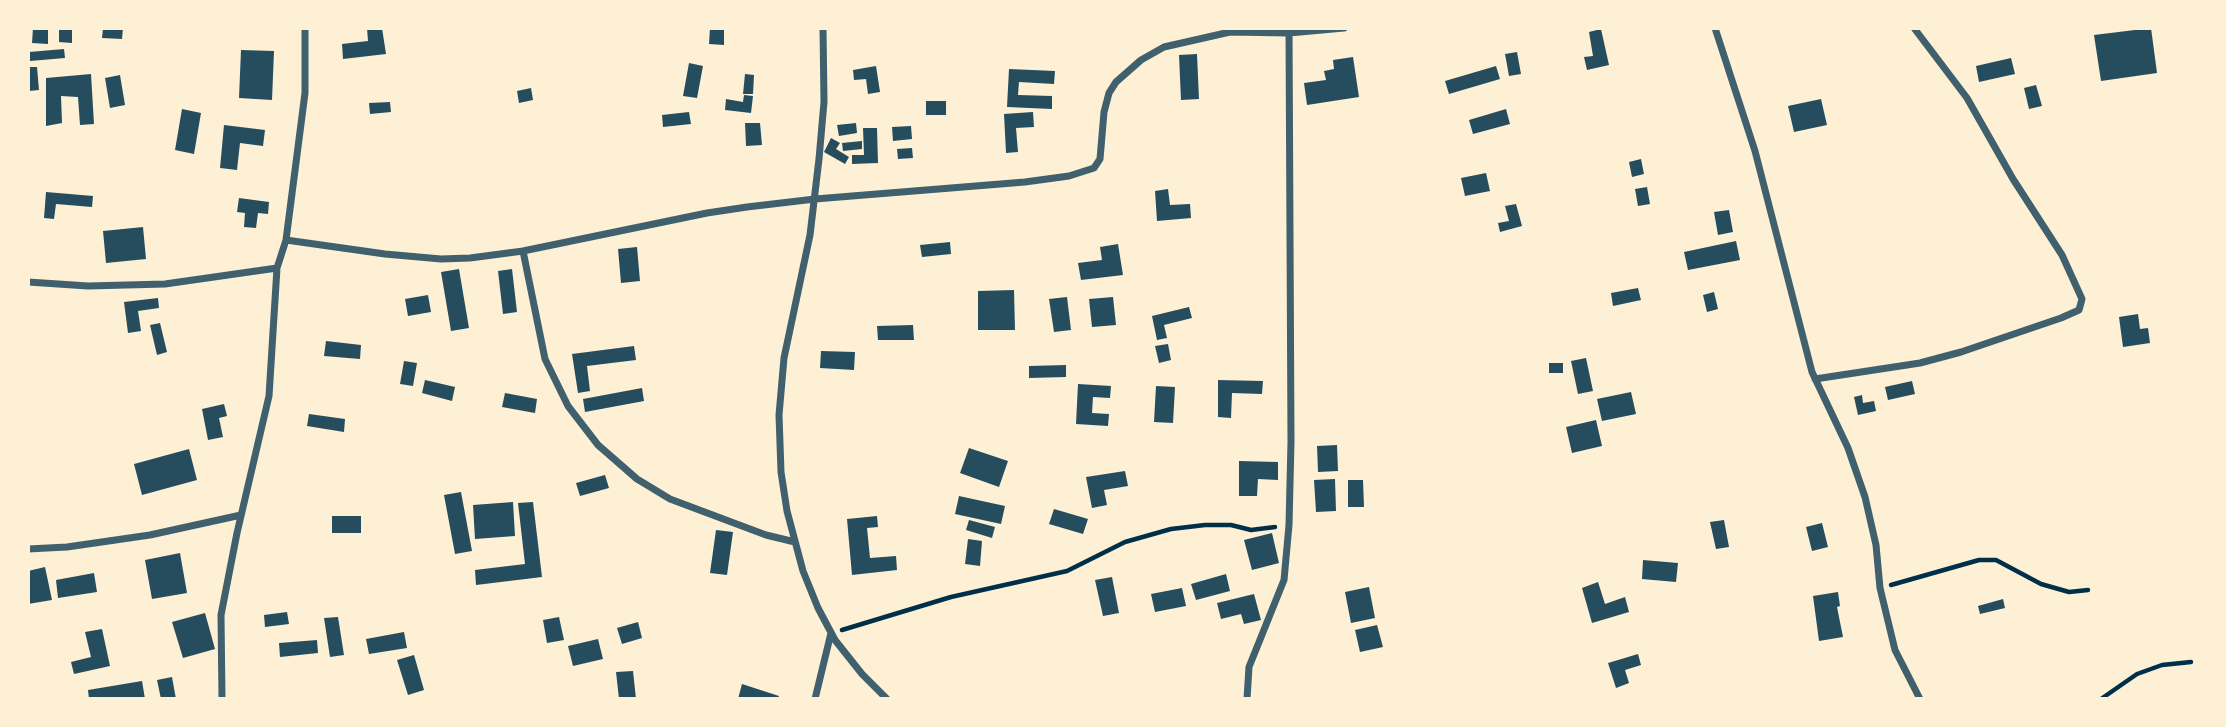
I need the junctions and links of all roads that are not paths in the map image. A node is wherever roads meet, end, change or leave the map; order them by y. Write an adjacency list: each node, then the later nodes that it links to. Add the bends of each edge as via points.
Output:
1 (305, 28): 8 (street, via 305,93)
2 (823, 28): 7 (street, via 824,102)
3 (1344, 28): 6 (street)
4 (1715, 28): 12 (street, via 1755,151)
5 (1914, 28): 12 (street, via 1967,98 2062,255 2082,299 2079,310 1920,363)
6 (1289, 31): 7 (street, via 1230,32 1164,47 1141,60 1110,93 1100,159 1084,173); 20 (street, via 1290,524 1284,580 1249,667)
7 (815, 199): 9 (street, via 707,213); 14 (street, via 784,358 779,415 781,472)
8 (286, 240): 9 (street, via 441,258); 10 (street)
9 (523, 251): 14 (street, via 545,359 568,406 598,445 637,479 670,499)
10 (278, 268): 11 (street, via 165,284); 13 (street, via 269,396)
11 (28, 282)
12 (1815, 379): 21 (street, via 1857,472 1895,650)
13 (241, 515): 15 (street, via 107,542); 17 (street, via 221,615)
14 (795, 542): 16 (street)
15 (28, 549)
16 (831, 633): 18 (street); 19 (street)
17 (222, 699)
18 (815, 699)
19 (887, 699)
20 (1247, 699)
21 (1920, 699)

